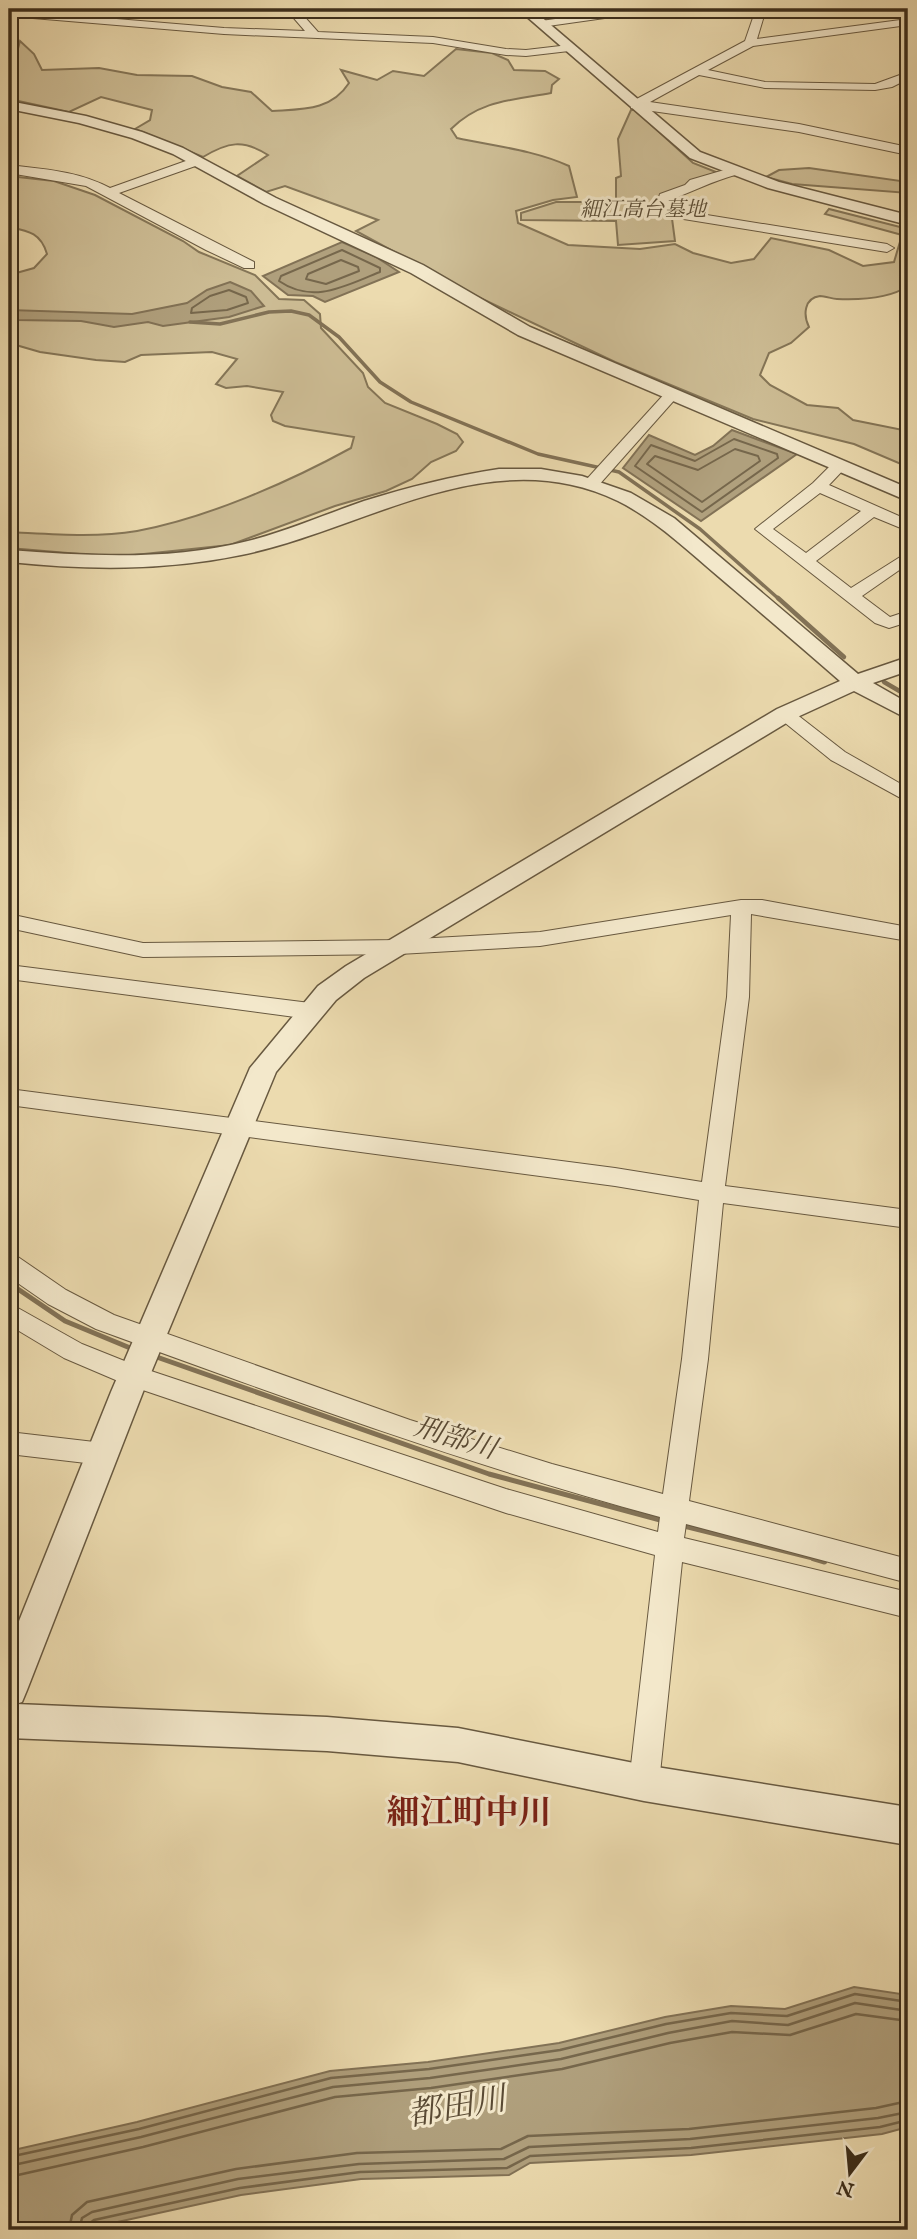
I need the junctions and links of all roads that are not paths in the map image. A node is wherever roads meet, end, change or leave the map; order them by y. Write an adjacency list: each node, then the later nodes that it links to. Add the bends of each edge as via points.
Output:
1 (321, 9): 5 (street)
2 (524, 9): 8 (street)
3 (647, 9): 8 (street)
4 (761, 9): 10 (street)
5 (292, 10): 9 (street)
6 (9, 13): 9 (street)
7 (908, 22): 10 (street)
8 (541, 24): 11 (street)
9 (316, 36): 11 (street, via 433,40 526,53)
10 (750, 43): 12 (street)
11 (569, 48): 15 (street)
12 (699, 72): 13 (street, via 787,86 875,87); 15 (street)
13 (908, 75)
14 (9, 105): 17 (street, via 137,135)
15 (635, 105): 16 (street, via 799,128); 19 (street, via 695,155)
16 (908, 150)
17 (197, 161): 20 (street); 24 (street, via 270,201 404,263 524,331)
18 (9, 169): 20 (street, via 98,187)
19 (731, 172): 21 (street); 22 (street, via 665,197 670,213)
20 (107, 193): 23 (street)
21 (908, 220)
22 (887, 248)
23 (249, 265)
24 (672, 394): 25 (street); 26 (street)
25 (839, 466): 27 (street); 28 (street)
26 (592, 483): 31 (street, via 539,475 464,478 416,489 246,548 198,558 113,565); 37 (street, via 645,506 667,522)
27 (819, 486): 29 (street); 33 (street, via 763,529)
28 (908, 495)
29 (873, 510): 30 (street); 33 (street)
30 (908, 526)
31 (9, 556)
32 (908, 557): 34 (street)
33 (805, 562): 34 (street)
34 (850, 596): 35 (street, via 889,623)
35 (908, 616)
36 (908, 664): 37 (street)
37 (855, 682): 38 (street); 39 (street)
38 (908, 712)
39 (785, 715): 40 (street, via 838,756); 44 (street)
40 (908, 796)
41 (741, 907): 43 (street); 44 (street, via 540,939); 49 (street, via 738,997)
42 (9, 921): 44 (street, via 144,950)
43 (908, 934)
44 (399, 947): 46 (street, via 355,972)
45 (9, 972): 46 (street)
46 (310, 1011): 48 (street, via 264,1068)
47 (9, 1097): 48 (street)
48 (240, 1128): 49 (street); 53 (street)
49 (712, 1193): 50 (street); 56 (street)
50 (908, 1219)
51 (9, 1264): 53 (street, via 105,1322)
52 (9, 1313): 53 (street, via 72,1351)
53 (142, 1358): 55 (street); 56 (street, via 552,1476); 56 (street, via 506,1501 610,1532)
54 (9, 1443): 55 (street)
55 (103, 1454): 59 (street)
56 (672, 1528): 57 (street); 58 (street); 61 (street)
57 (908, 1571)
58 (908, 1605)
59 (9, 1690)
60 (9, 1721): 61 (street, via 327,1734 458,1745)
61 (644, 1783): 62 (street)
62 (908, 1826)

